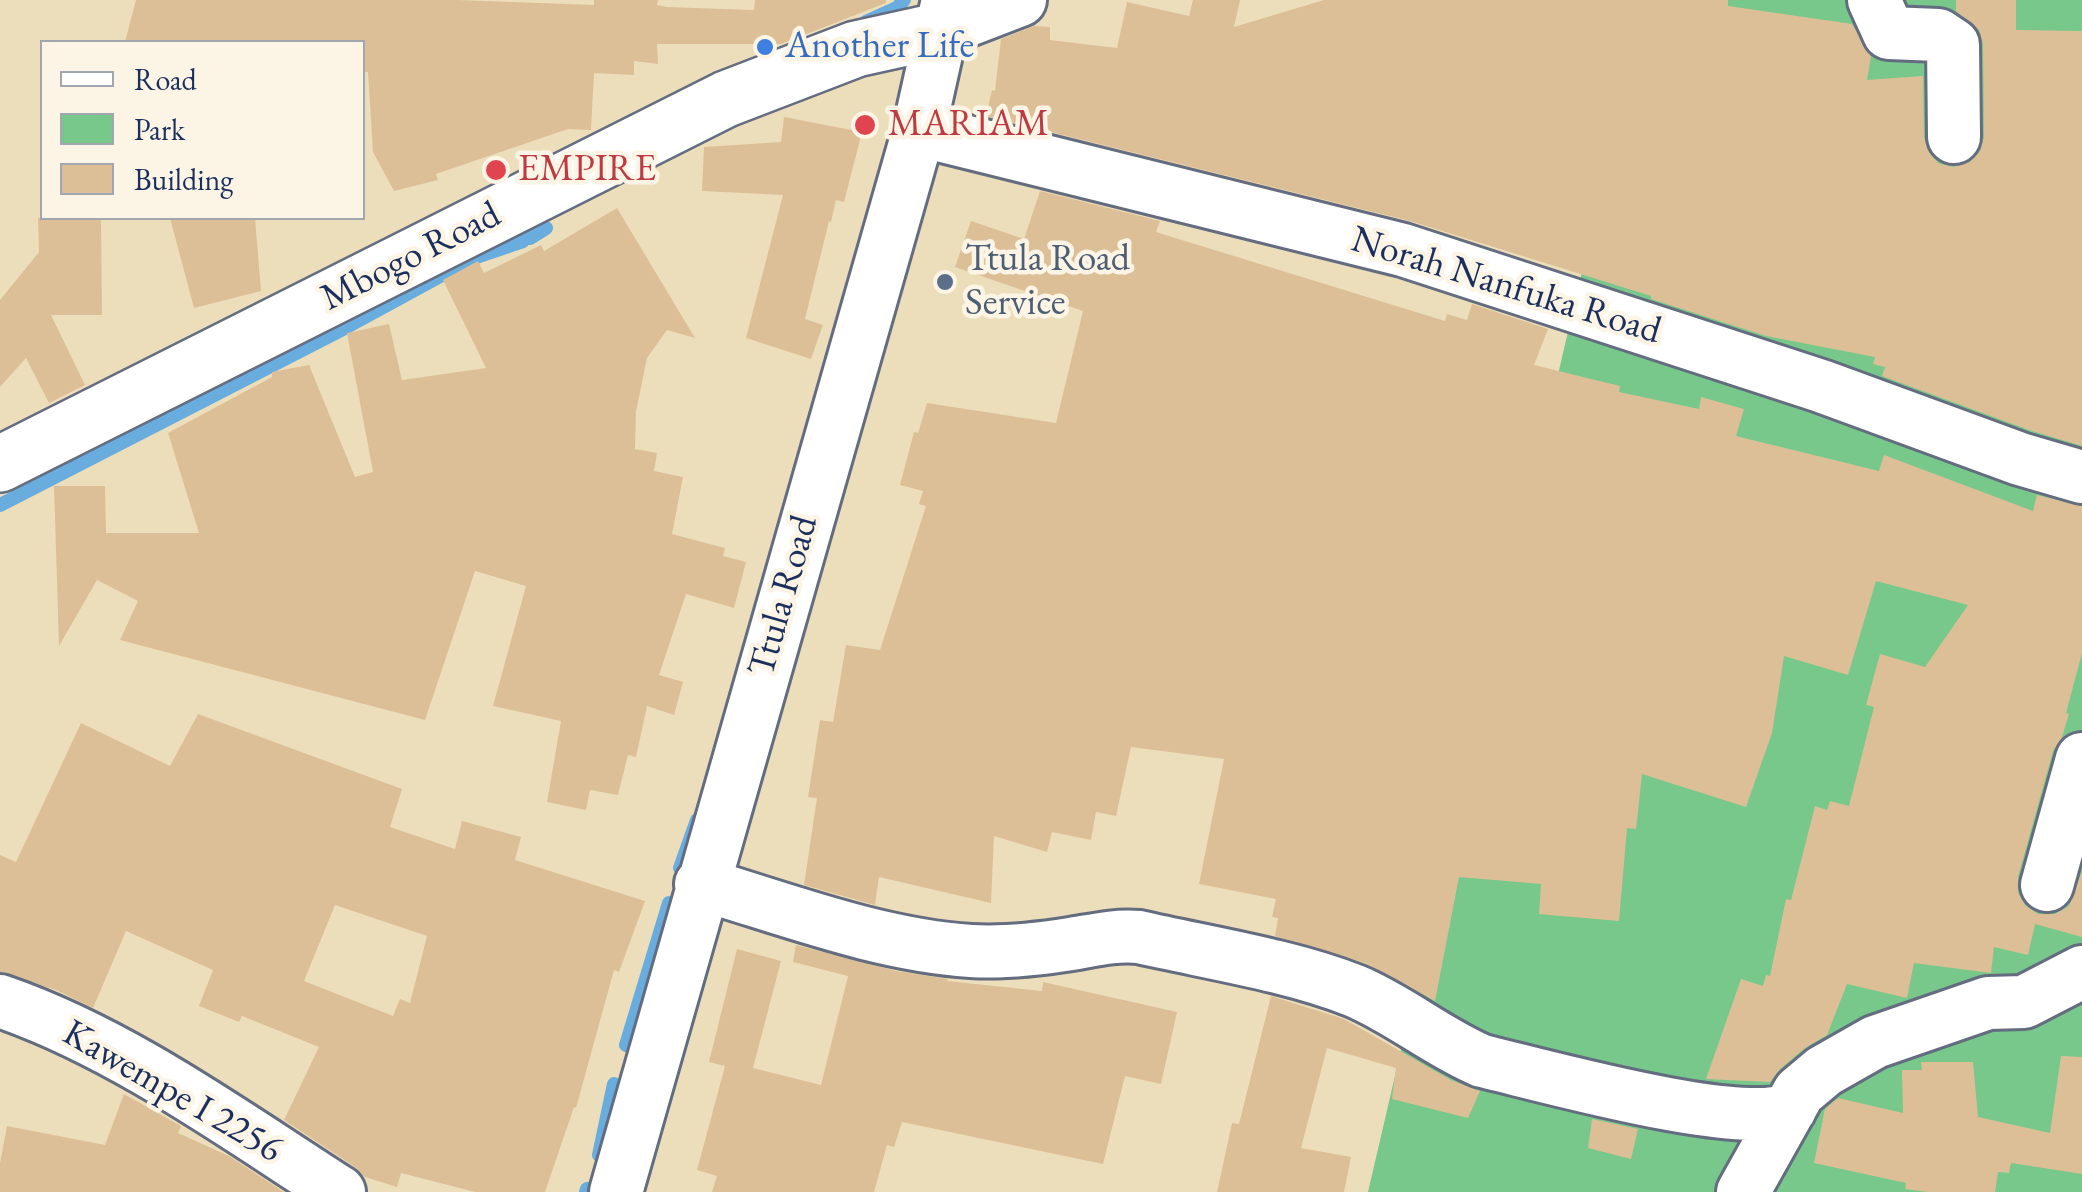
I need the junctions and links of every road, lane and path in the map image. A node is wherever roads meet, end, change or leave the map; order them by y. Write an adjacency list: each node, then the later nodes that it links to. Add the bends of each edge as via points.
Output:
1 (1020, 0): 3 (street)
2 (1874, 0): 5 (street, via 1889,33 1938,35 1953,45)
3 (945, 15): 4 (street, Ttula Road); 6 (street, Mbogo Road, via 726,99)
4 (919, 130): 7 (street, Norah Nanfuka Road, via 1404,250); 9 (street, Ttula Road)
5 (1954, 137)
6 (0, 464)
7 (2082, 477)
8 (2082, 759): 10 (street)
9 (701, 884): 13 (street, via 837,925 972,951 1139,937 1354,991 1482,1062 1744,1115); 15 (street, Ttula Road)
10 (2048, 885)
11 (2082, 972): 13 (street, via 2024,1002 1988,1003 1875,1042 1824,1071)
12 (0, 1001): 14 (street, Kawempe I 2256, via 130,1062)
13 (1790, 1109): 16 (street)
14 (339, 1192)
15 (616, 1192)
16 (1743, 1192)

